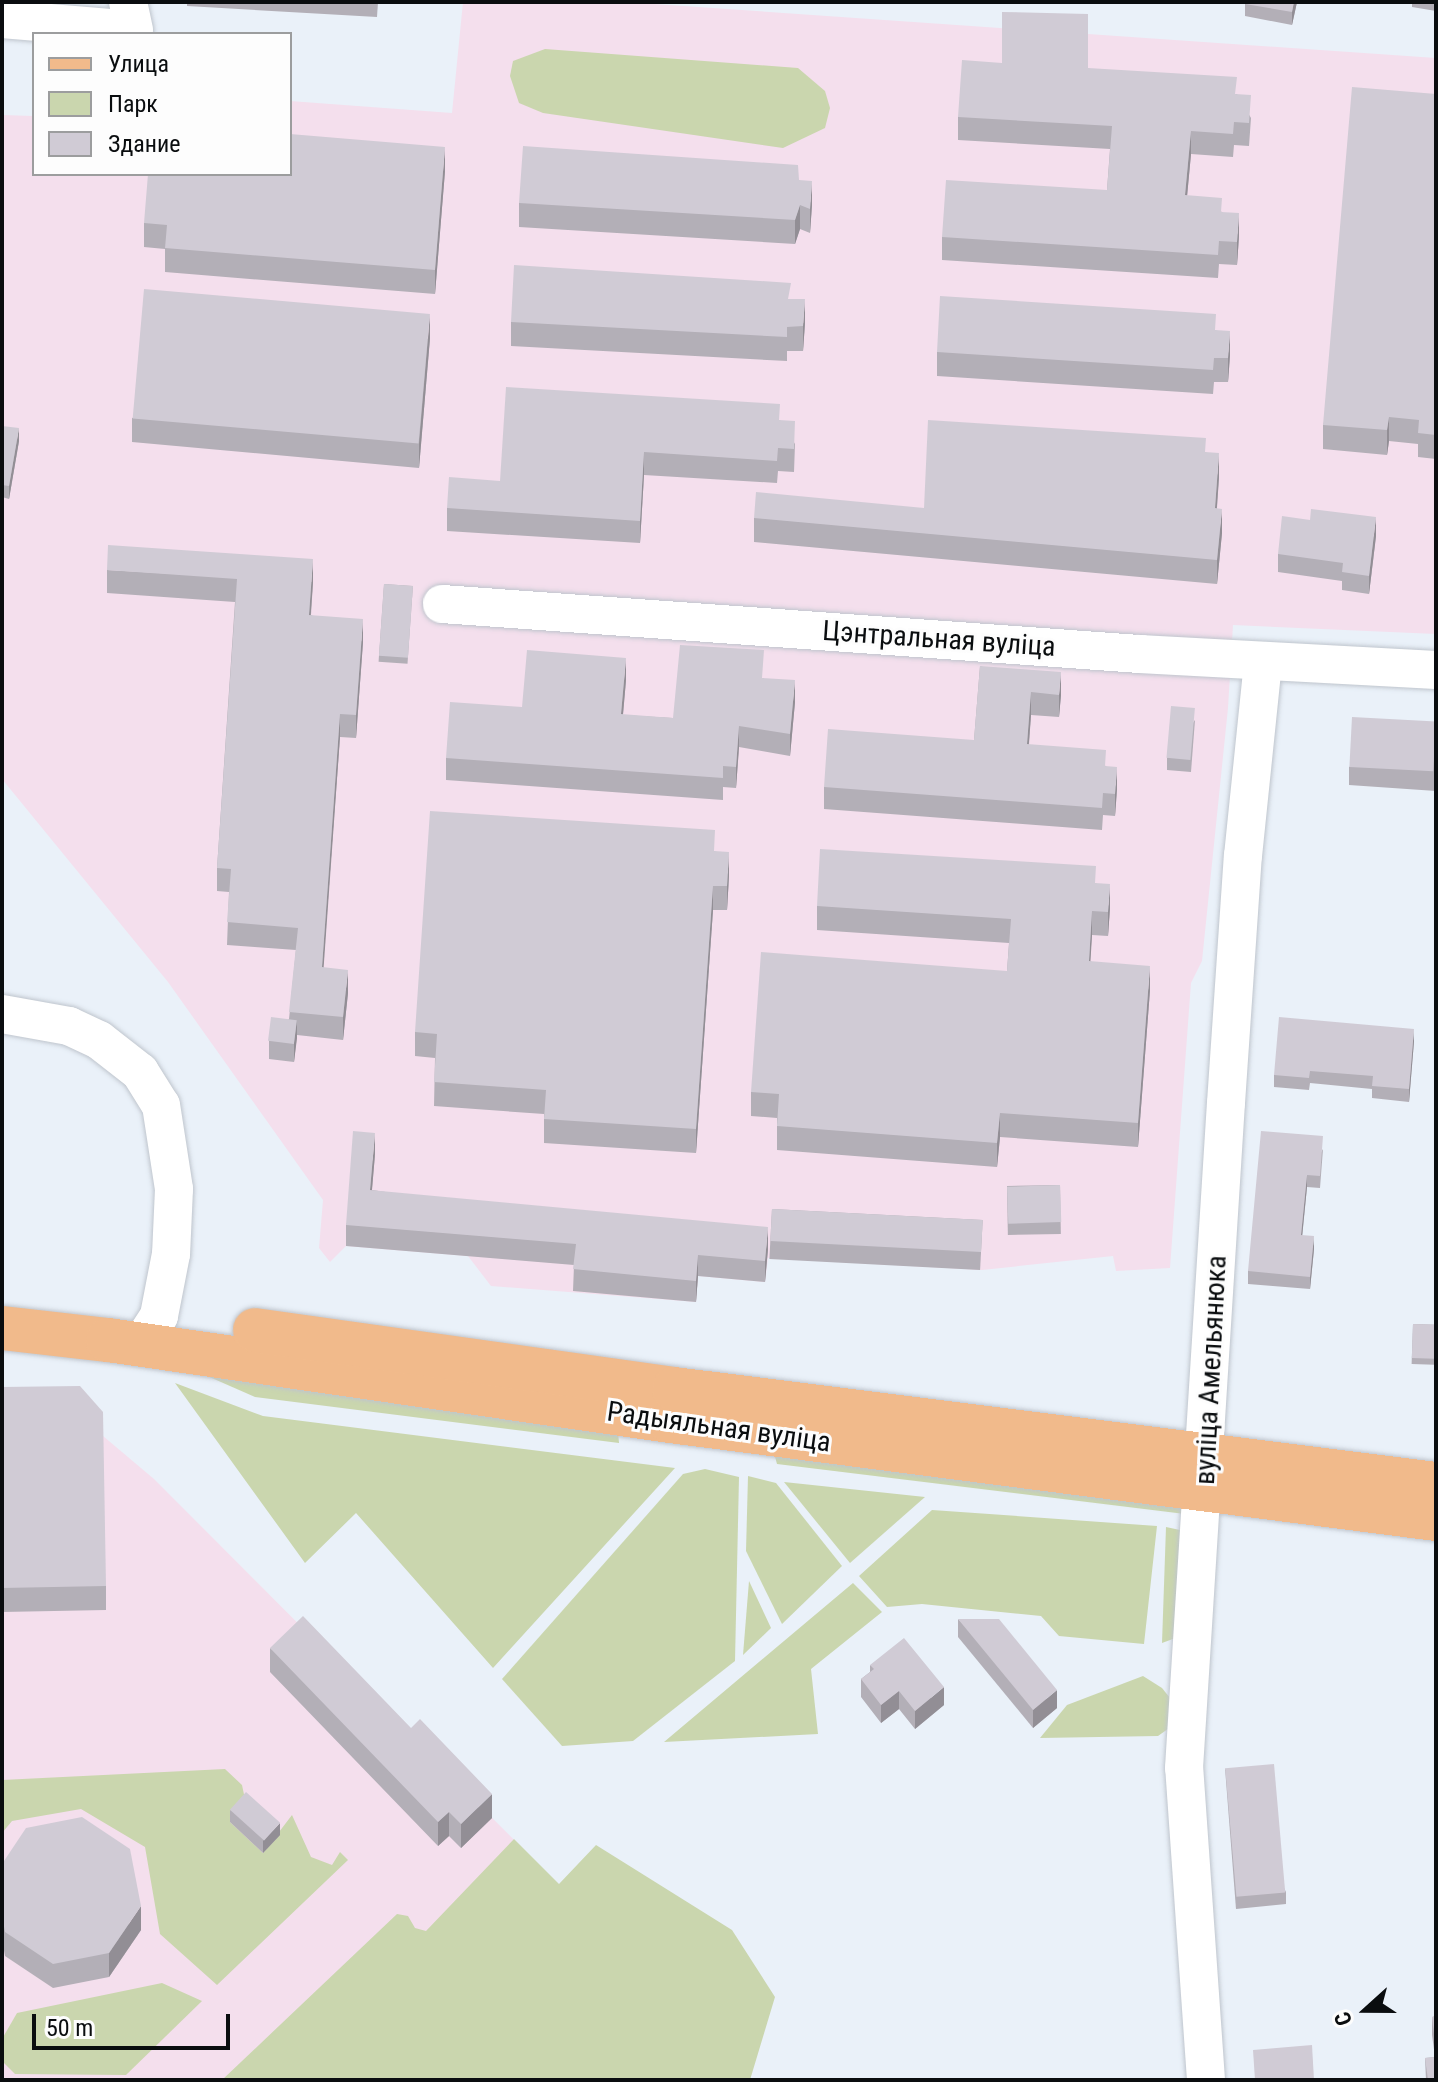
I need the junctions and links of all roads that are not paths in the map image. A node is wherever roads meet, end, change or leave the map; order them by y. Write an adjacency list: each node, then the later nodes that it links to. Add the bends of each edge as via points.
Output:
1 (131, 16): 2 (street)
2 (2, 19)
3 (442, 604): 4 (street, Цэнтральная вуліца)
4 (1263, 661): 5 (street, Цэнтральная вуліца); 10 (street, вуліца Амельянюка, via 1243,856)
5 (1436, 670)
6 (2, 1014): 9 (street, via 69,1026 99,1040 140,1072 161,1105 174,1189 171,1254)
7 (2, 1300): 9 (main road, Радыяльная вуліца)
8 (2, 1328): 9 (main road, Радыяльная вуліца)
9 (150, 1330): 10 (main road, Радыяльная вуліца, via 674,1389)
10 (1205, 1473): 11 (main road, Радыяльная вуліца); 12 (main road, Радыяльная вуліца); 13 (street, вуліца Амельянюка, via 1184,1768)
11 (1436, 1484)
12 (1436, 1519)
13 (1206, 2080)

